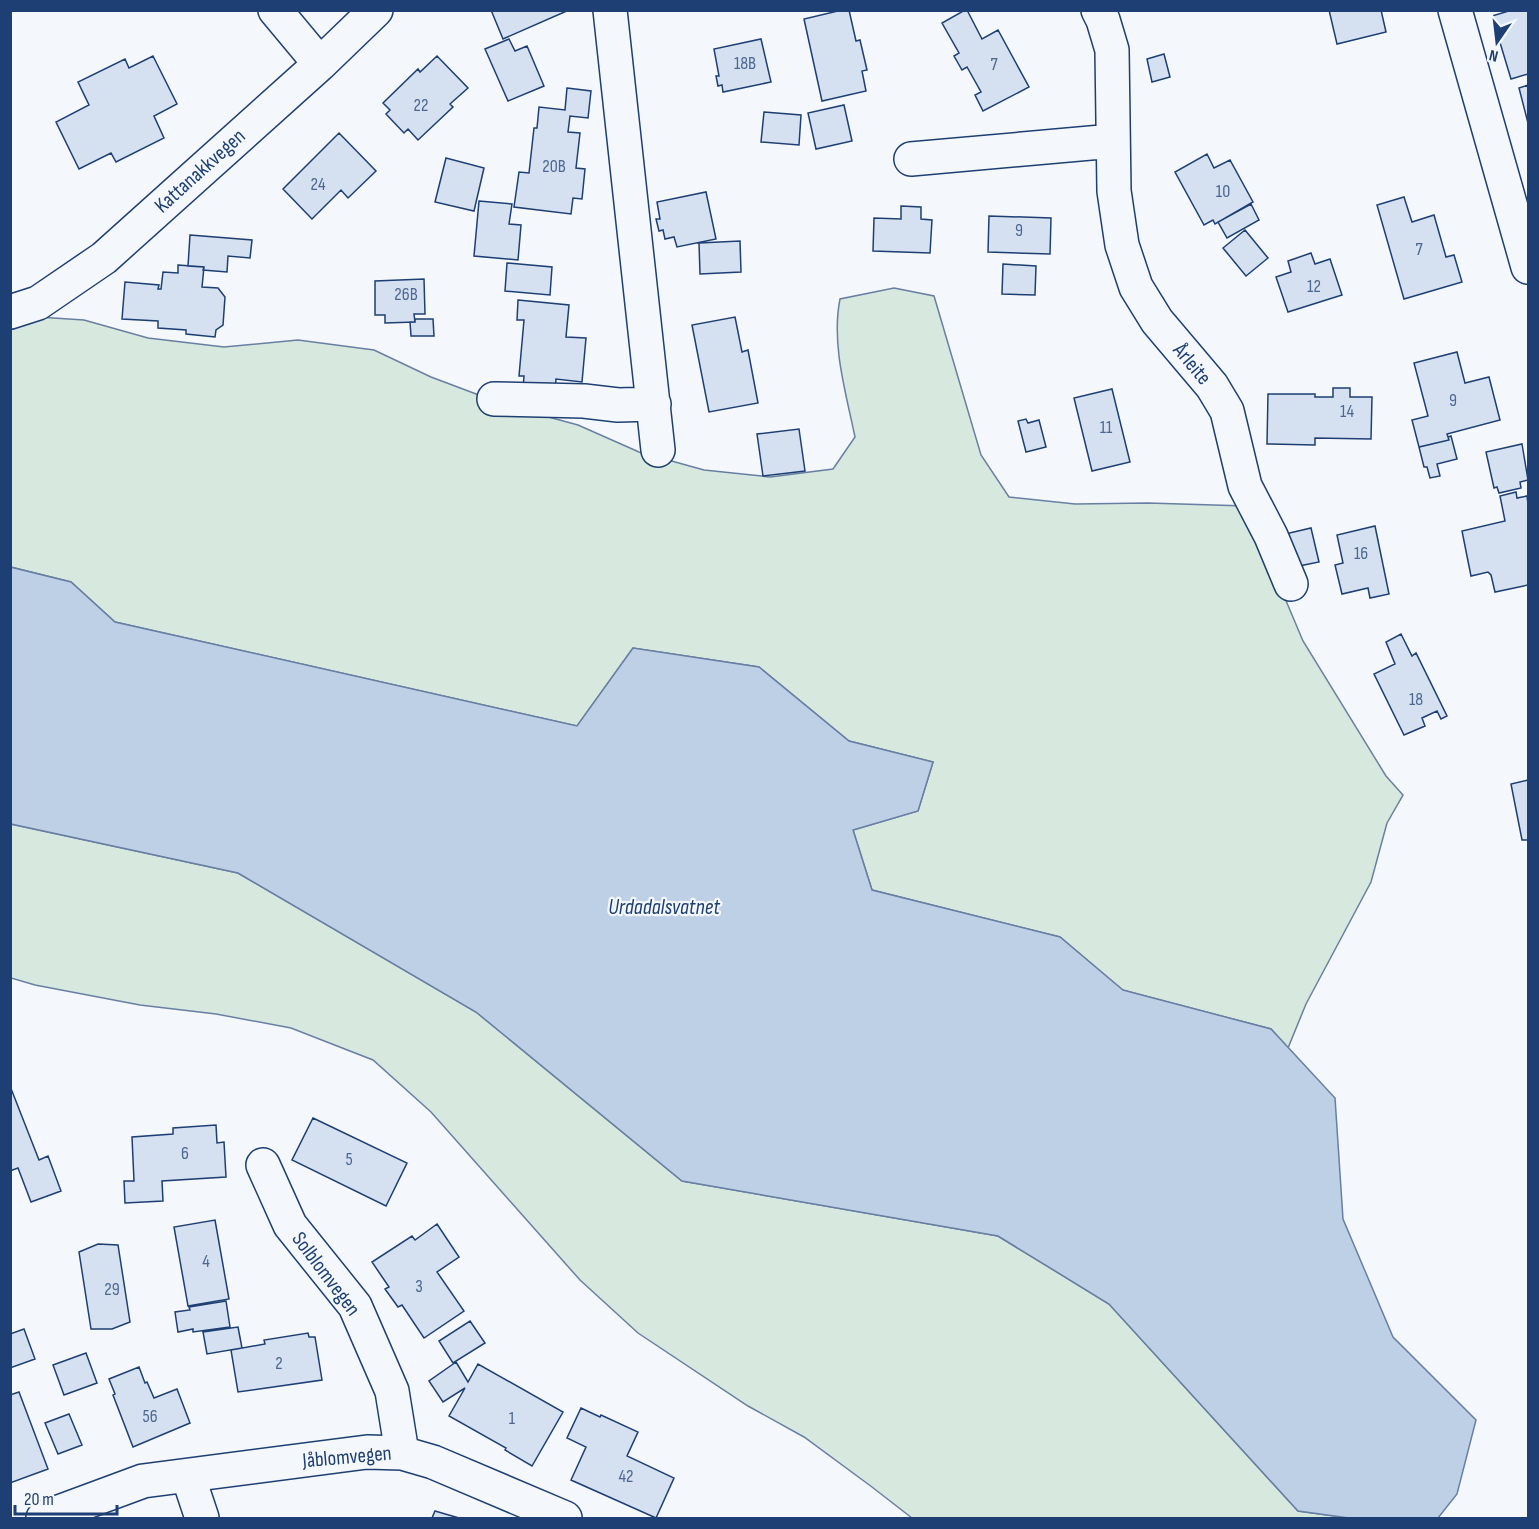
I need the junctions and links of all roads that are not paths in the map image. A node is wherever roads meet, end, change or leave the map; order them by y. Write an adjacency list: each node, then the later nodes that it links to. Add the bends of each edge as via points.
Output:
1 (275, 10): 6 (street)
2 (376, 10): 6 (street, Kattanakkvegen)
3 (610, 10): 12 (street)
4 (1098, 10): 7 (street, Årleite, via 1112,50)
5 (1455, 10): 9 (street)
6 (320, 64): 10 (street, Kattanakkvegen, via 104,258 38,303)
7 (1113, 141): 8 (street); 14 (street, Årleite, via 1114,191 1122,246 1136,287 1157,321 1227,411 1245,486)
8 (911, 159)
9 (1528, 267)
10 (10, 312)
11 (494, 399): 12 (street)
12 (654, 404): 13 (street)
13 (658, 450)
14 (1291, 585)
15 (263, 1165): 16 (street, Solblomvegen, via 290,1225 355,1306 392,1391)
16 (402, 1453): 17 (street, Jåblomvegen, via 367,1452); 20 (street, Jåblomvegen, via 433,1462)
17 (188, 1476): 18 (street, Jåblomvegen, via 143,1481); 19 (street)
18 (43, 1518)
19 (202, 1518)
20 (565, 1518)

